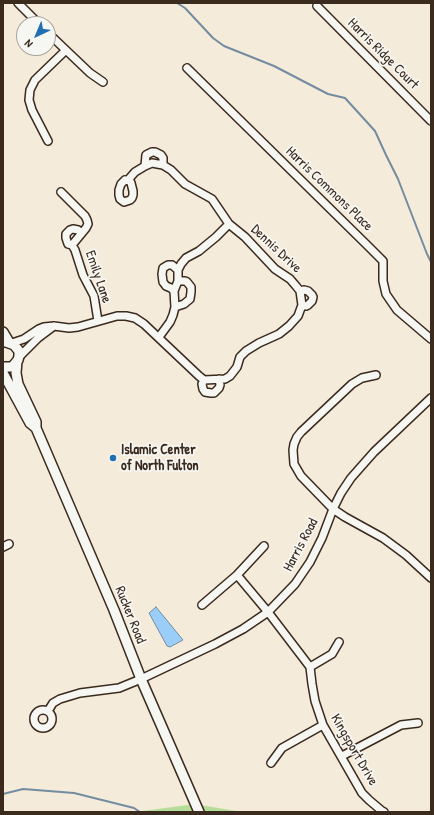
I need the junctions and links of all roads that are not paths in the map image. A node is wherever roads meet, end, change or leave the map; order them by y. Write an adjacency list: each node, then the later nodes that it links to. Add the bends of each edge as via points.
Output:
1 (18, 3): 3 (street)
2 (317, 6): 8 (street, Harris Ridge Court)
3 (31, 16)
4 (56, 42): 5 (street)
5 (65, 51): 7 (street); 9 (street, via 36,80 30,90 32,110)
6 (187, 68): 27 (street, Harris Commons Place, via 383,261 386,294 396,310)
7 (103, 82)
8 (431, 121)
9 (48, 141)
10 (163, 165): 11 (street, via 152,163); 11 (street, Dennis Drive, via 161,155 152,152 146,155); 14 (street, Dennis Drive, via 185,184 212,199)
11 (145, 166): 12 (street)
12 (128, 180)
13 (61, 192): 15 (street, Emily Lane, via 87,220 88,224)
14 (229, 224): 17 (street, via 216,237 186,258); 20 (street, Dennis Drive)
15 (82, 233): 16 (street, Emily Lane); 16 (street, Emily Lane, via 73,229 66,234 66,241)
16 (72, 245): 23 (street, Emily Lane, via 94,296)
17 (178, 270): 18 (street); 19 (street, via 172,265 163,268 163,282)
18 (178, 281): 19 (street); 22 (street, via 187,282 191,292 190,299)
19 (174, 291): 22 (street)
20 (300, 291): 21 (street, Dennis Drive); 21 (street, via 308,291 313,297 308,305)
21 (302, 305): 34 (street, via 298,316 289,326 246,351 230,376)
22 (175, 307): 26 (street, via 170,322)
23 (98, 321): 24 (street, via 78,327); 26 (street, Emily Lane, via 117,316 135,318)
24 (54, 326): 28 (street, via 44,327); 29 (street)
25 (3, 332): 28 (main road)
26 (159, 337): 33 (street)
27 (431, 339)
28 (8, 343): 29 (main road, via 19,351)
29 (18, 359): 30 (main road, via 13,366); 36 (main road, Rucker Road, via 16,378 36,422)
30 (3, 367)
31 (3, 373): 36 (main road, Rucker Road, via 30,424)
32 (376, 375): 37 (street, via 362,378 352,384 301,432 294,444 293,457 296,469)
33 (204, 380): 34 (street); 34 (street, via 204,390 214,393 219,388)
34 (219, 380)
35 (431, 398): 37 (street, Harris Road, via 374,452 351,478)
36 (36, 428): 45 (main road, Rucker Road)
37 (333, 509): 40 (street, via 383,538); 42 (street, Harris Road, via 310,562 295,584)
38 (264, 546): 39 (street)
39 (237, 575): 41 (street); 42 (street)
40 (430, 576)
41 (202, 605)
42 (268, 612): 44 (street); 45 (street, Harris Road, via 243,629)
43 (339, 642): 44 (street, via 332,654)
44 (310, 667): 48 (street, Kingsport Drive, via 315,701)
45 (141, 679): 46 (street, Harris Road, via 118,688 80,693 60,699); 51 (main road, Rucker Road)
46 (48, 711)
47 (418, 722): 49 (street, via 401,725)
48 (323, 725): 49 (street, Kingsport Drive); 50 (street, via 282,748)
49 (342, 756): 52 (street, Kingsport Drive, via 362,793)
50 (271, 763)
51 (200, 812)
52 (384, 812)

